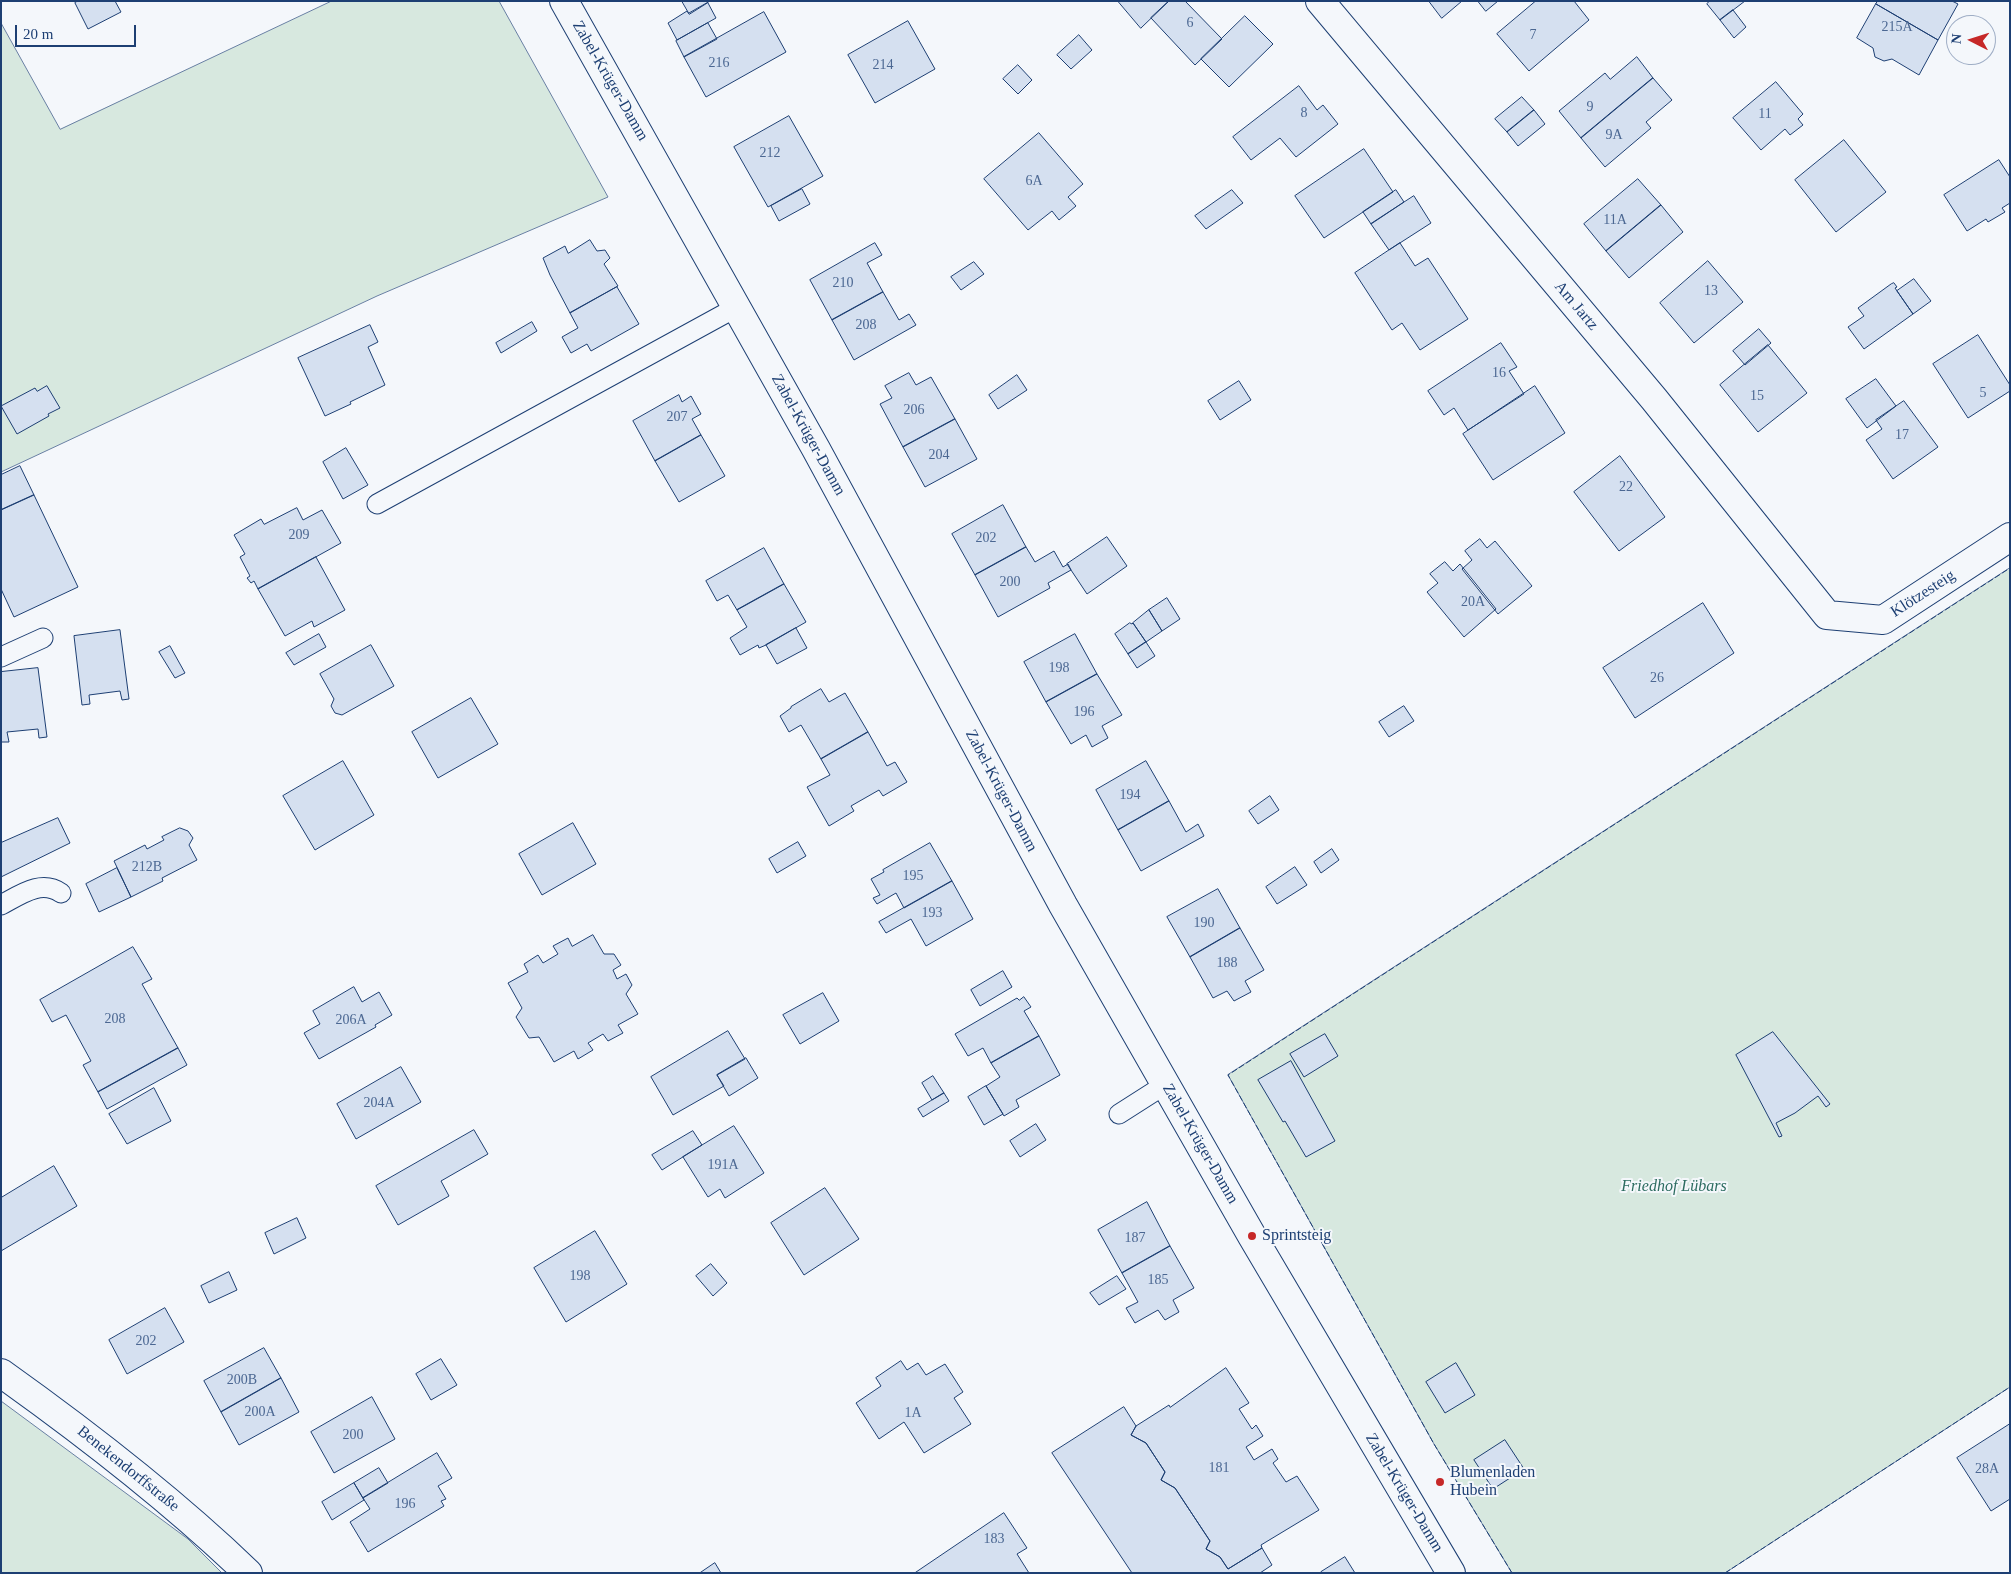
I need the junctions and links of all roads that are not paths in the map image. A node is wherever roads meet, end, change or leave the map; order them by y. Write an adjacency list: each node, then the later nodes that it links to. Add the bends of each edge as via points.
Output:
1 (564, 1): 3 (street, Zabel-Krüger-Damm)
2 (1320, 1): 6 (street, Am Jartz, via 1648,392)
3 (737, 307): 4 (lane); 11 (street, Zabel-Krüger-Damm, via 1063,905)
4 (377, 504)
5 (2010, 537): 6 (street, Klötzesteig, via 1883,620)
6 (1827, 615)
7 (43, 638): 8 (lane)
8 (1, 657)
9 (61, 893): 10 (lane, via 53,887 43,886)
10 (1, 905)
11 (1166, 1084): 12 (lane); 15 (street, Zabel-Krüger-Damm)
12 (1120, 1114)
13 (1, 1374): 14 (street, Benekendorffstraße, via 90,1438 200,1527)
14 (248, 1573)
15 (1451, 1573)

